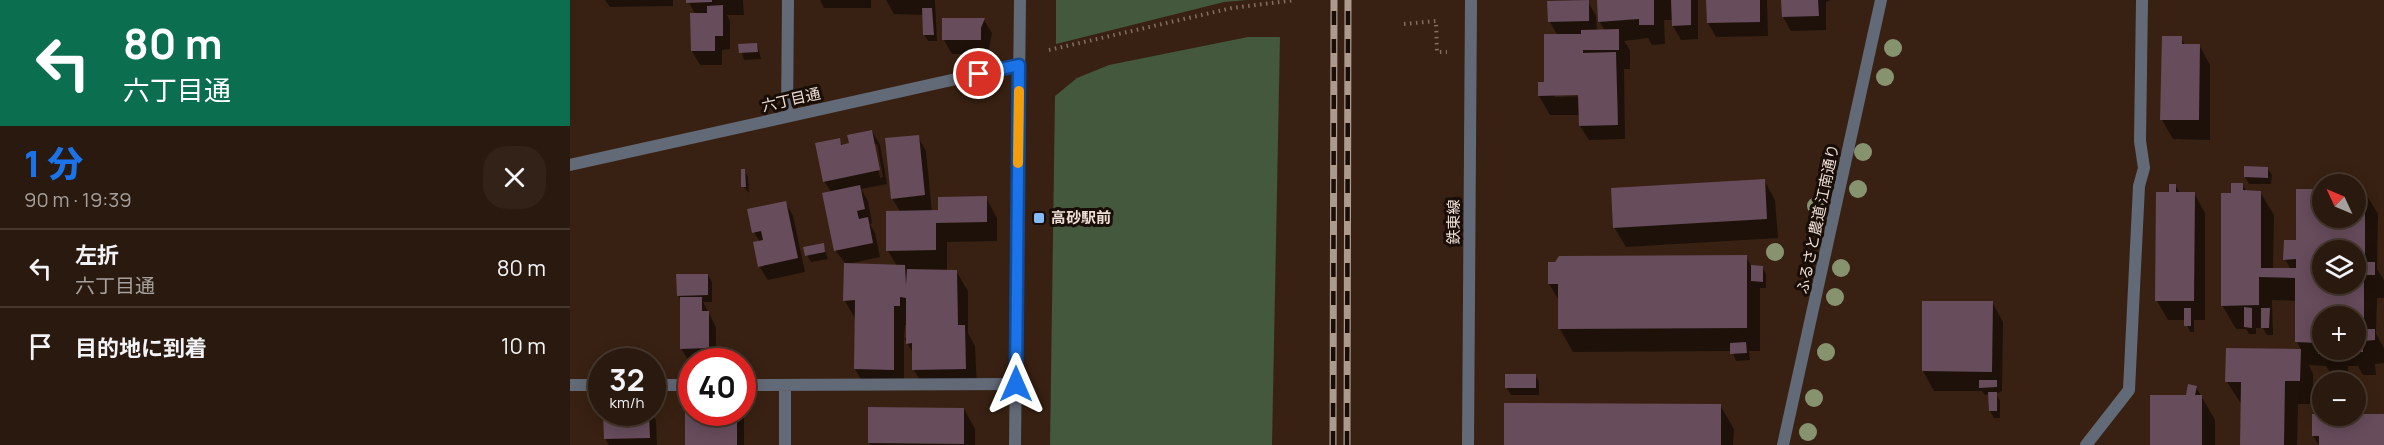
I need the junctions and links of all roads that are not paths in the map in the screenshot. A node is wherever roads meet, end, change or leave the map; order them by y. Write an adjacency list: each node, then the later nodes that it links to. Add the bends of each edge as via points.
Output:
1 (788, 0): 7 (street)
2 (1020, 0): 6 (street)
3 (1471, 0): 16 (street, 鉄東線)
4 (1881, 0): 17 (street, ふるさと農道 江南通り)
5 (2142, 0): 18 (street, via 2140,141 2144,168 2139,186 2129,390)
6 (1019, 65): 7 (street, 六丁目通); 9 (street)
7 (787, 116): 8 (street, 六丁目通)
8 (570, 165)
9 (1016, 384): 13 (street); 15 (street)
10 (570, 385): 11 (street)
11 (588, 385)
12 (756, 385): 13 (street)
13 (785, 385): 14 (street)
14 (785, 445)
15 (1016, 445)
16 (1468, 445)
17 (1784, 445)
18 (2086, 445)

